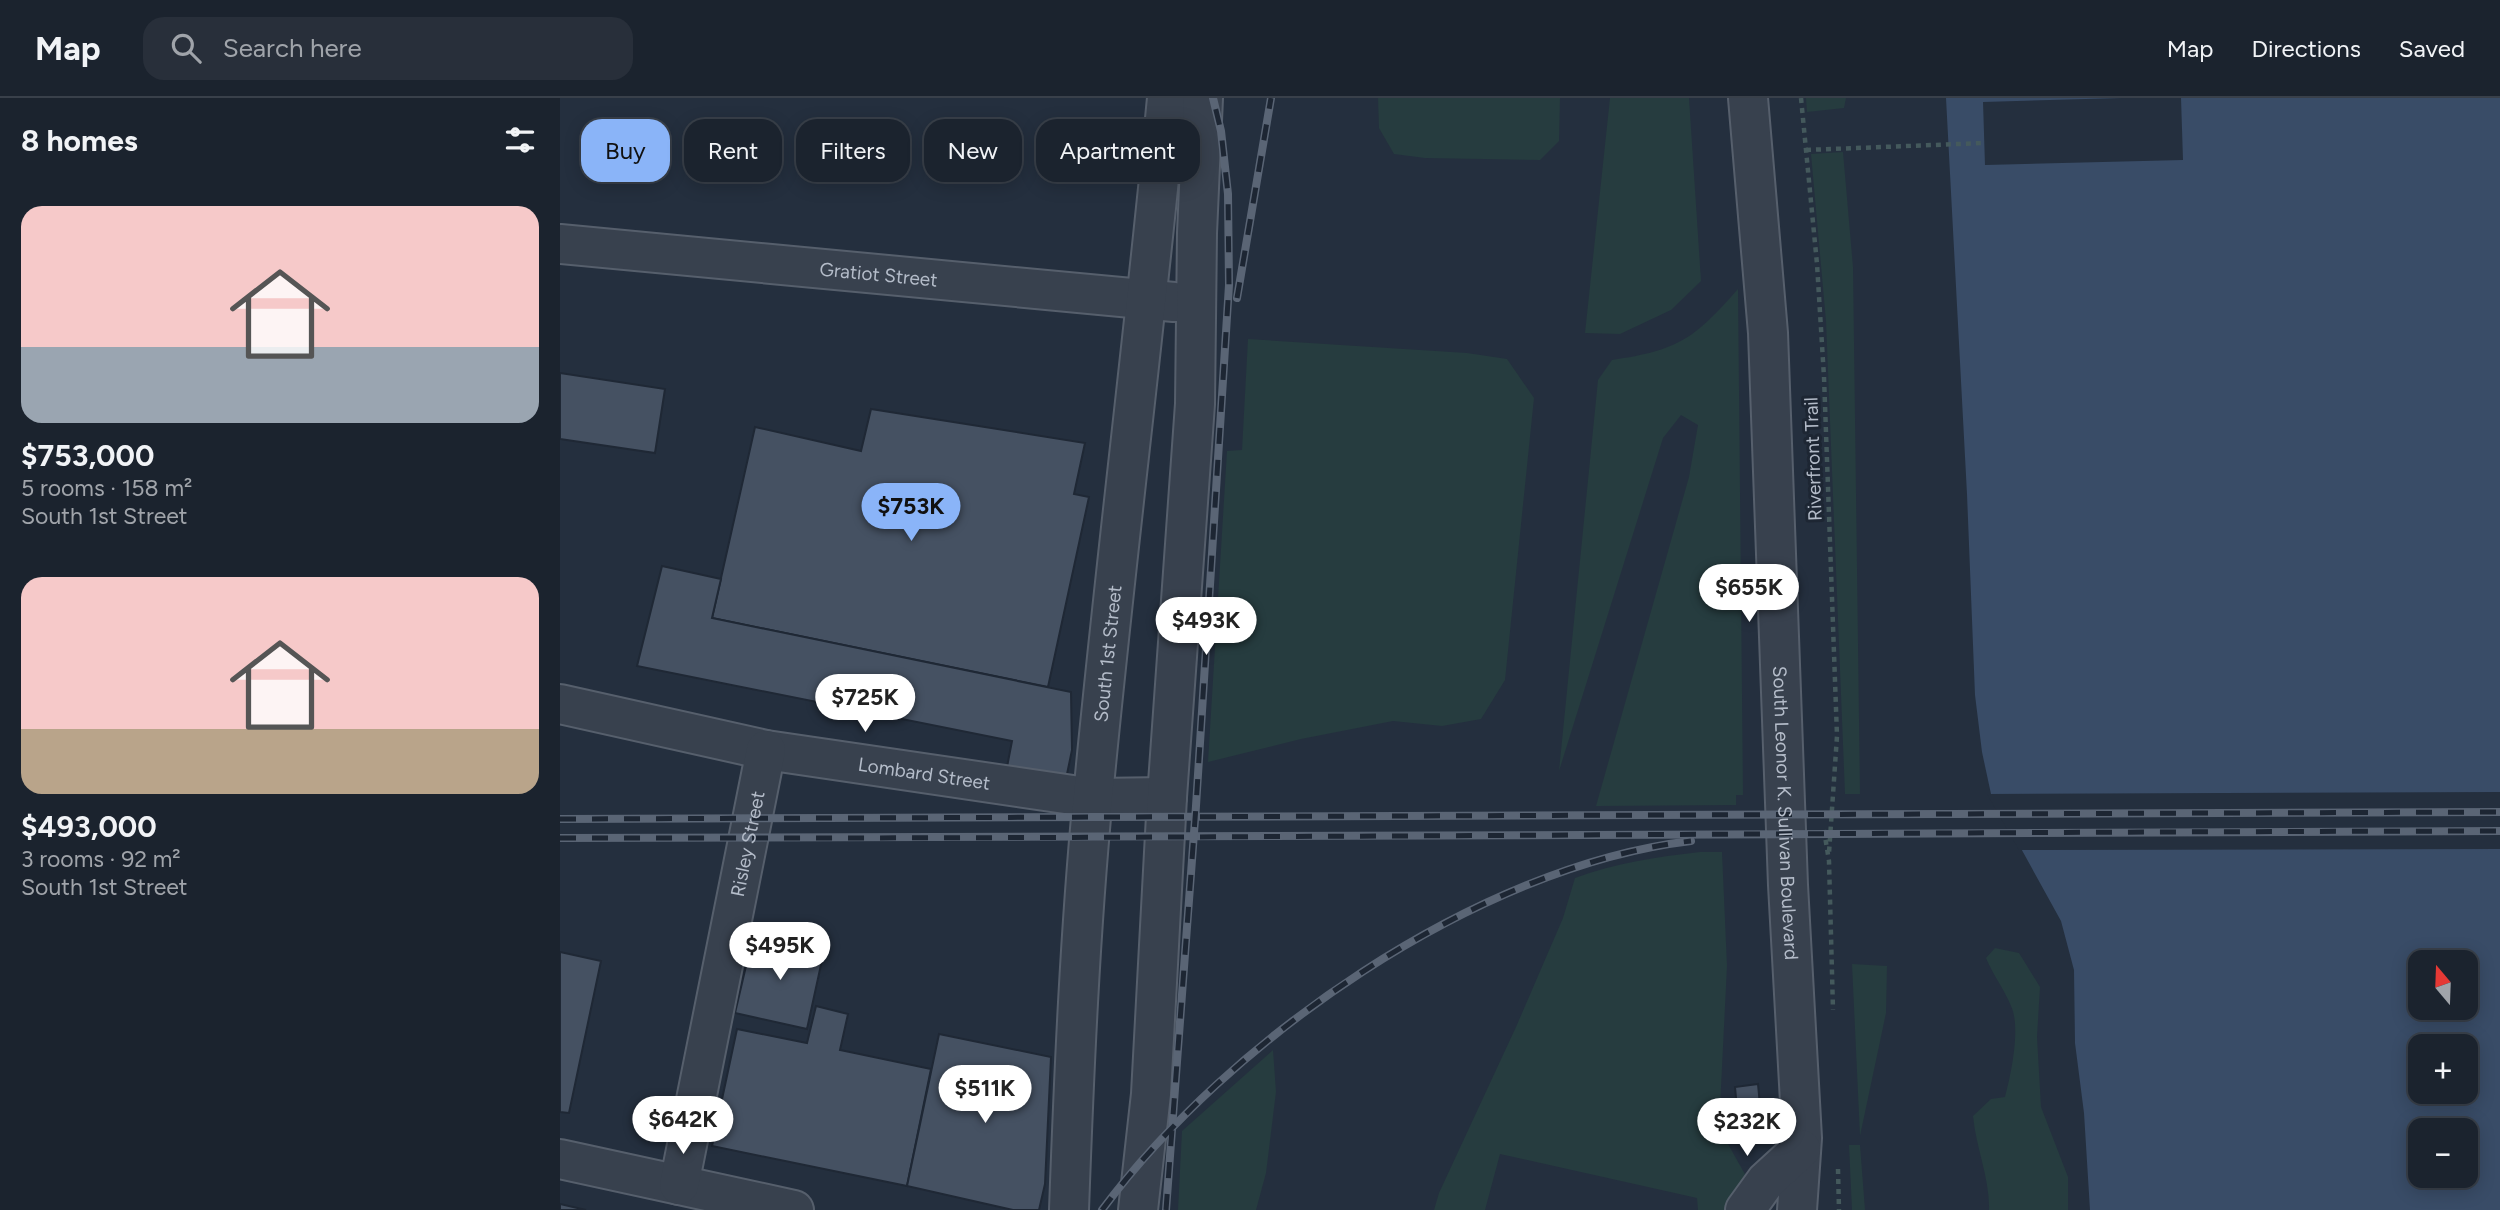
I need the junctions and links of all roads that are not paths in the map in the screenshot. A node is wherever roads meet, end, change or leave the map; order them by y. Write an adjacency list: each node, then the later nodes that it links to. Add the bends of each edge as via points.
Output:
1 (1167, 98): 5 (street, South 1st Street)
2 (1203, 98): 6 (street)
3 (1748, 98): 11 (street, South Leonor K. Sullivan Boulevard, via 1768,333)
4 (560, 244): 5 (street, Gratiot Street)
5 (1148, 299): 6 (street, Gratiot Street); 10 (street, South 1st Street)
6 (1197, 306): 9 (street, via 1195,404)
7 (560, 704): 8 (street, Lombard Street)
8 (766, 750): 10 (street, Lombard Street); 13 (street, Risley Street)
9 (1167, 797): 10 (street, Lombard Street); 16 (street, via 1151,1094)
10 (1093, 798): 15 (street, South 1st Street, via 1076,1013)
11 (1801, 1149): 17 (street, via 1766,1181); 18 (street, South Leonor K. Sullivan Boulevard)
12 (560, 1159): 13 (street)
13 (679, 1185): 14 (street)
14 (794, 1210)
15 (1069, 1210)
16 (1138, 1210)
17 (1745, 1210)
18 (1797, 1210)

